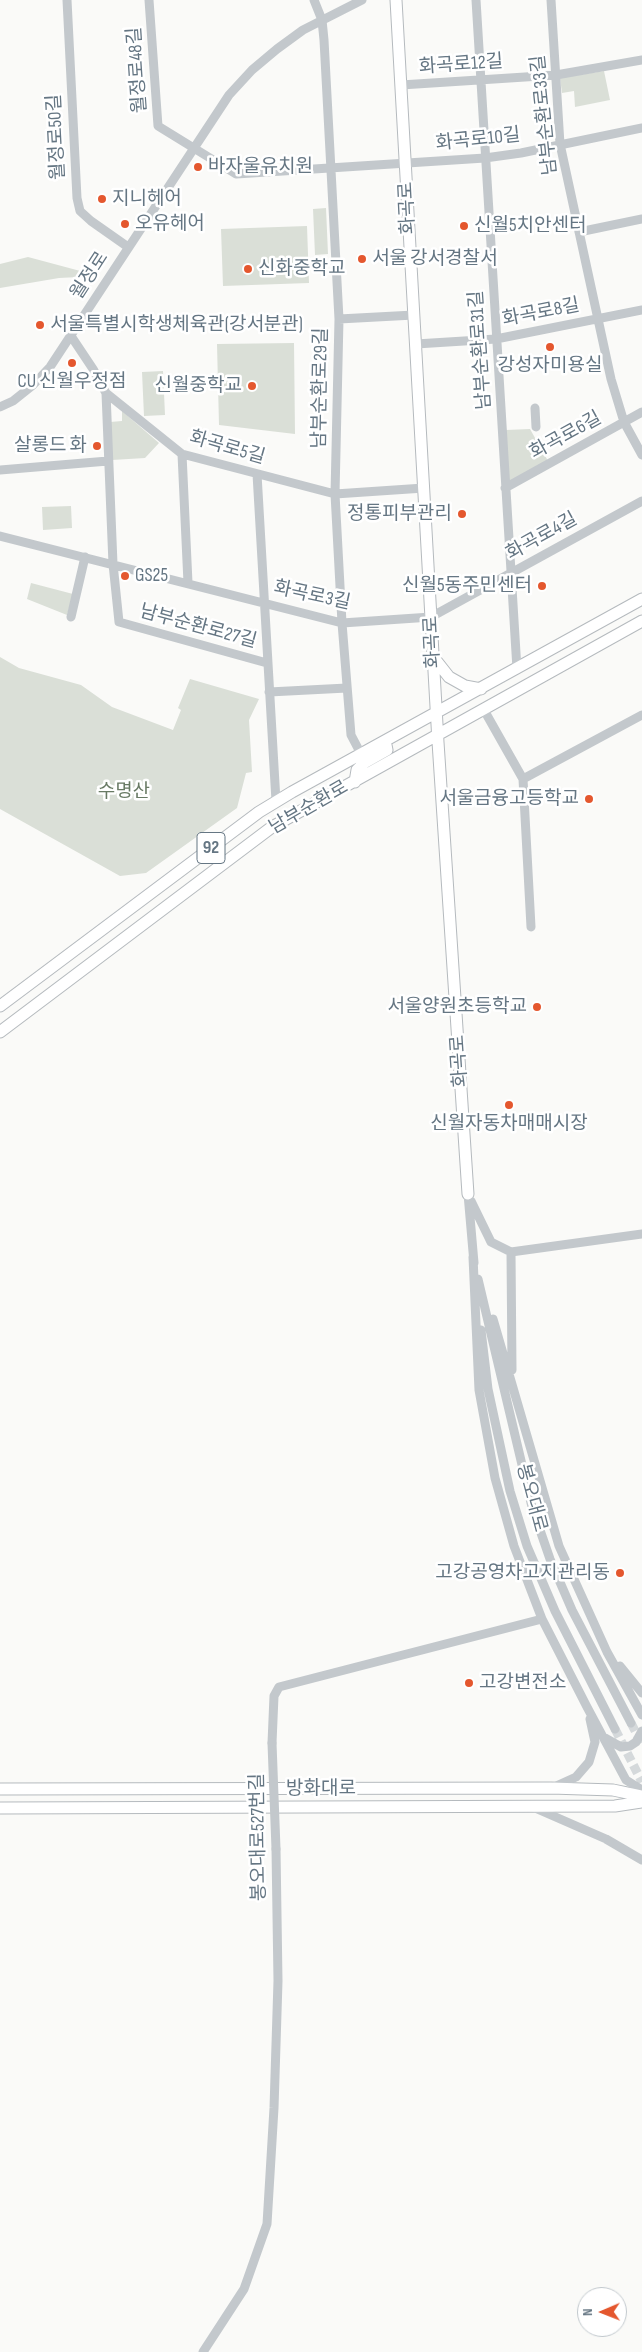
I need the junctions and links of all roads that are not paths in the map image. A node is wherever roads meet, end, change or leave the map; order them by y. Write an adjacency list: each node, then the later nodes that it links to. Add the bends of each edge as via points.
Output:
1 (67, 0): 21 (street, 월정로50길, via 80,211)
2 (149, 0): 15 (street, 월정로48길, via 158,126)
3 (314, 0): 8 (street, 남부순환로29길)
4 (362, 0): 8 (street, 월정로)
5 (396, 0): 12 (main road, 화곡로)
6 (476, 0): 11 (street, 남부순환로31길)
7 (551, 0): 10 (street, 남부순환로33길)
8 (322, 20): 15 (street, 월정로, via 303,30 252,70 223,102); 18 (street, 남부순환로29길)
9 (642, 60): 10 (street, 화곡로12길)
10 (556, 75): 11 (street, 화곡로12길); 14 (street, 남부순환로33길)
11 (480, 80): 12 (street, 화곡로12길); 16 (street, 남부순환로31길)
12 (400, 85): 17 (main road, 화곡로)
13 (642, 128): 14 (street, 화곡로10길)
14 (560, 144): 16 (street, 화곡로10길); 20 (street, 남부순환로33길)
15 (193, 148): 18 (street, via 236,174); 21 (street, 월정로)
16 (485, 158): 17 (street, 화곡로10길); 27 (street, 남부순환로31길)
17 (405, 163): 18 (street, 화곡로10길); 23 (main road, 화곡로)
18 (332, 168): 25 (street, 남부순환로29길)
19 (642, 219): 20 (street)
20 (579, 232): 24 (street, 남부순환로33길)
21 (128, 246): 26 (street, 월정로)
22 (642, 310): 24 (street, 화곡로8길)
23 (414, 315): 25 (street); 28 (main road, 화곡로)
24 (598, 318): 27 (street, 화곡로8길); 33 (street, 남부순환로33길)
25 (339, 319): 42 (street, 남부순환로29길)
26 (70, 336): 29 (street, 화곡로5길); 30 (street, 월정로, via 50,367 33,385 14,401)
27 (496, 339): 28 (street, 화곡로8길); 41 (street, 남부순환로31길)
28 (416, 344): 40 (main road, 화곡로)
29 (106, 393): 35 (street, 화곡로5길); 37 (street)
30 (0, 407)
31 (535, 408): 34 (street)
32 (642, 412): 33 (street, 화곡로6길)
33 (624, 422): 36 (street, 남부순환로33길); 41 (street, 화곡로6길)
34 (536, 427)
35 (182, 454): 39 (street, 화곡로5길); 48 (street)
36 (642, 455)
37 (108, 461): 38 (street); 46 (street)
38 (0, 470)
39 (257, 474): 42 (street, 화곡로5길); 50 (street, 남부순환로27길)
40 (424, 488): 42 (street, 화곡로5길); 52 (main road, 화곡로)
41 (506, 488): 47 (street, 남부순환로31길)
42 (335, 494): 54 (street, 남부순환로29길)
43 (642, 500): 47 (street, 화곡로4길)
44 (2, 539): 45 (street, 화곡로3길)
45 (85, 557): 46 (street, 화곡로3길); 51 (street)
46 (113, 564): 48 (street, 화곡로3길); 56 (street, 남부순환로27길, via 118,622)
47 (511, 573): 52 (street, 화곡로4길); 57 (street, 남부순환로31길)
48 (188, 583): 50 (street, 화곡로3길)
49 (642, 599): 57 (main road, 남부순환로 / 92)
50 (263, 603): 54 (street, 화곡로3길); 56 (street, 남부순환로27길)
51 (71, 617)
52 (431, 617): 54 (street, 화곡로3길); 55 (main road, 화곡로)
53 (642, 621): 62 (main road, 남부순환로 / 92)
54 (342, 623): 59 (street, 남부순환로29길)
55 (434, 657): 60 (main road, via 449,677 465,686); 63 (main road, 화곡로)
56 (267, 663): 61 (street, 남부순환로27길)
57 (517, 669): 58 (main road, 남부순환로 / 92)
58 (499, 679): 60 (main road, 남부순환로 / 92); 62 (main road, via 498,686 478,699 481,706)
59 (347, 688): 61 (street); 67 (street, 남부순환로29길, via 351,735)
60 (481, 689): 63 (main road, 남부순환로 / 92)
61 (269, 692): 70 (street, 남부순환로27길)
62 (487, 708): 65 (main road, 남부순환로 / 92); 68 (street)
63 (436, 713): 65 (main road, 화곡로); 66 (main road, 남부순환로 / 92)
64 (642, 714): 68 (street)
65 (438, 736): 69 (main road, 남부순환로 / 92); 74 (main road, 화곡로)
66 (382, 743): 67 (main road, 남부순환로 / 92); 69 (main road, via 387,750 357,770)
67 (361, 754): 70 (main road, 남부순환로 / 92)
68 (523, 779): 71 (street)
69 (355, 782): 73 (main road, 남부순환로 / 92, via 272,827)
70 (276, 801): 72 (main road, 남부순환로 / 92)
71 (531, 927)
72 (0, 1006)
73 (0, 1032)
74 (468, 1194): 76 (street, via 491,1242); 77 (street, 봉오대로)
75 (642, 1234): 76 (street)
76 (511, 1252): 78 (street)
77 (473, 1257): 78 (street); 79 (street, via 478,1390 491,1459 514,1546); 84 (street, 봉오대로, via 532,1507 572,1610); 85 (street, 봉오대로, via 488,1389 510,1491 527,1546 555,1611)
78 (512, 1378): 80 (street, via 536,1474 559,1546)
79 (542, 1619): 82 (street); 96 (street, 봉오대로527번길, bridge, via 279,1687 274,1696 272,1743 278,1981 267,2224 244,2289)
80 (607, 1652): 81 (street); 83 (street)
81 (642, 1693)
82 (587, 1707): 87 (street); 88 (street, via 596,1742 593,1753 576,1777)
83 (642, 1715)
84 (631, 1723)
85 (615, 1730)
86 (642, 1731): 87 (street, via 630,1746 620,1747)
87 (603, 1736): 90 (street, via 626,1780)
88 (551, 1788): 89 (main road, 방화대로); 91 (main road, 방화대로, via 613,1790)
89 (0, 1789)
90 (642, 1790)
91 (642, 1796)
92 (642, 1802): 93 (main road, 방화대로, via 615,1806)
93 (528, 1805): 94 (main road, 방화대로); 95 (street, via 606,1839)
94 (0, 1808)
95 (642, 1860)
96 (203, 2352)

